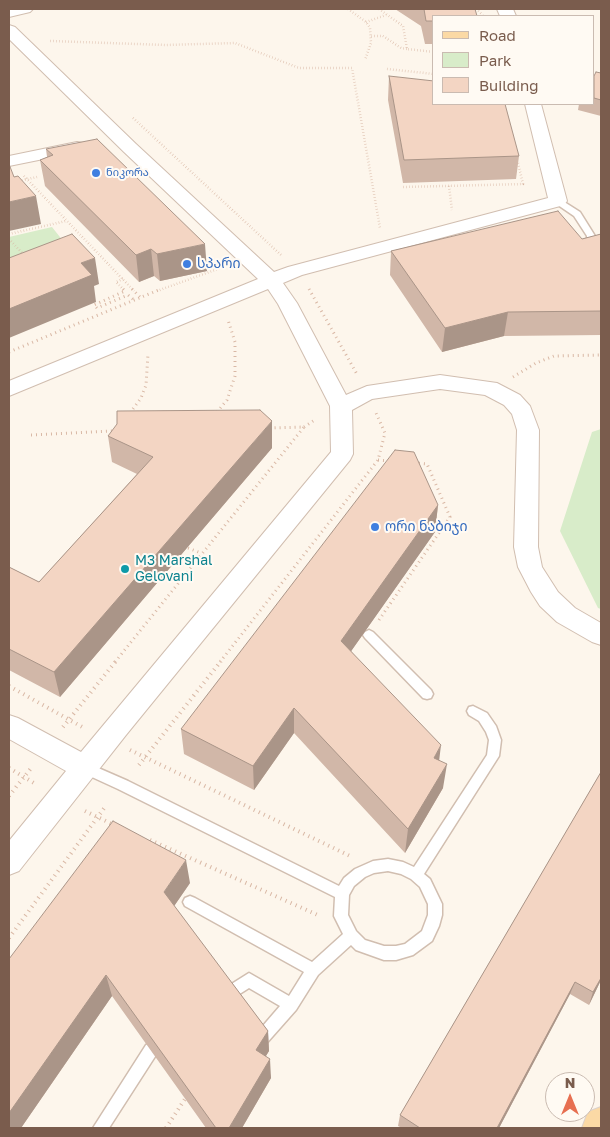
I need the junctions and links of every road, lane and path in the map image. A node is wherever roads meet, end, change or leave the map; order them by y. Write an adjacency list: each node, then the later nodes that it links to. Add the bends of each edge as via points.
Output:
1 (25, 9): 4 (street)
2 (348, 9): 6 (path)
3 (379, 9): 5 (path)
4 (9, 12)
5 (386, 14): 6 (path); 10 (path, via 403,26)
6 (366, 22): 8 (path)
7 (9, 30): 17 (street)
8 (372, 36): 10 (path, via 383,36); 12 (path)
9 (56, 48): 26 (path, via 49,41 166,45 235,43 299,68 352,68)
10 (407, 49): 11 (path)
11 (432, 52)
12 (365, 60)
13 (387, 69): 14 (path)
14 (432, 74)
15 (533, 105): 22 (street)
16 (131, 116): 31 (path)
17 (107, 141): 19 (street); 35 (street)
18 (516, 157): 20 (path, via 523,184)
19 (13, 160): 24 (path, via 26,180)
20 (449, 186): 21 (path); 23 (path)
21 (403, 187)
22 (558, 201): 30 (lane, via 577,214 591,236 592,244); 35 (street)
23 (453, 216)
24 (66, 221): 25 (path); 28 (path)
25 (9, 234)
26 (381, 234)
27 (9, 239): 32 (path, via 27,258)
28 (94, 250): 29 (path); 34 (path)
29 (88, 252)
30 (580, 254)
31 (286, 259)
32 (18, 260)
33 (223, 267): 36 (path)
34 (123, 279): 36 (path); 37 (path, via 116,282 125,292 94,305 97,308 128,295)
35 (271, 280): 43 (street); 44 (street, via 287,303)
36 (141, 298): 37 (path)
37 (134, 300): 40 (path)
38 (228, 319): 46 (path, via 235,342 234,382 228,400)
39 (147, 349): 45 (path, via 146,386)
40 (9, 352)
41 (601, 355): 42 (path, via 554,356 536,362)
42 (508, 380)
43 (9, 389)
44 (341, 406): 58 (street, via 367,393 440,382 490,388 512,400 522,412 528,430 526,547 530,567 549,599 566,615); 65 (street, via 342,454)
45 (130, 414)
46 (212, 416)
47 (117, 427): 49 (path)
48 (266, 428): 56 (path, via 304,427)
49 (112, 431): 50 (path); 51 (path)
50 (122, 431)
51 (31, 435)
52 (378, 460): 53 (path)
53 (398, 462)
54 (407, 462): 57 (path, via 427,464 450,517)
55 (188, 548): 56 (path)
56 (201, 553): 62 (path)
57 (369, 635): 60 (lane)
58 (601, 635)
59 (9, 686): 62 (path)
60 (427, 694)
61 (473, 711): 79 (lane, via 483,717 492,730 495,740 493,756)
62 (70, 720): 64 (path); 65 (path)
63 (9, 726): 68 (street)
64 (63, 727)
65 (107, 740): 68 (street); 78 (path)
66 (32, 766): 69 (path)
67 (9, 768): 69 (path)
68 (85, 768): 77 (street); 80 (lane)
69 (24, 777): 70 (path); 71 (path)
70 (34, 783)
71 (9, 796)
72 (105, 808): 74 (path)
73 (85, 811): 74 (path)
74 (97, 817): 75 (path); 83 (path)
75 (115, 825)
76 (142, 837): 82 (path)
77 (9, 862)
78 (373, 867): 79 (lane, via 388,865); 80 (lane, via 349,882)
79 (416, 875): 82 (lane, via 425,883 435,904 434,921 427,936 408,950 384,953 361,944)
80 (342, 894): 82 (lane, via 341,916)
81 (190, 902): 84 (lane)
82 (348, 932): 84 (lane)
83 (9, 938)
84 (313, 970): 86 (lane)
85 (227, 996): 86 (lane, via 249,980)
86 (291, 1005): 87 (lane)
87 (260, 1040)
88 (151, 1050): 91 (lane)
89 (186, 1099): 92 (path)
90 (601, 1125): 93 (main road)
91 (100, 1128)
92 (166, 1128)
93 (600, 1128)

